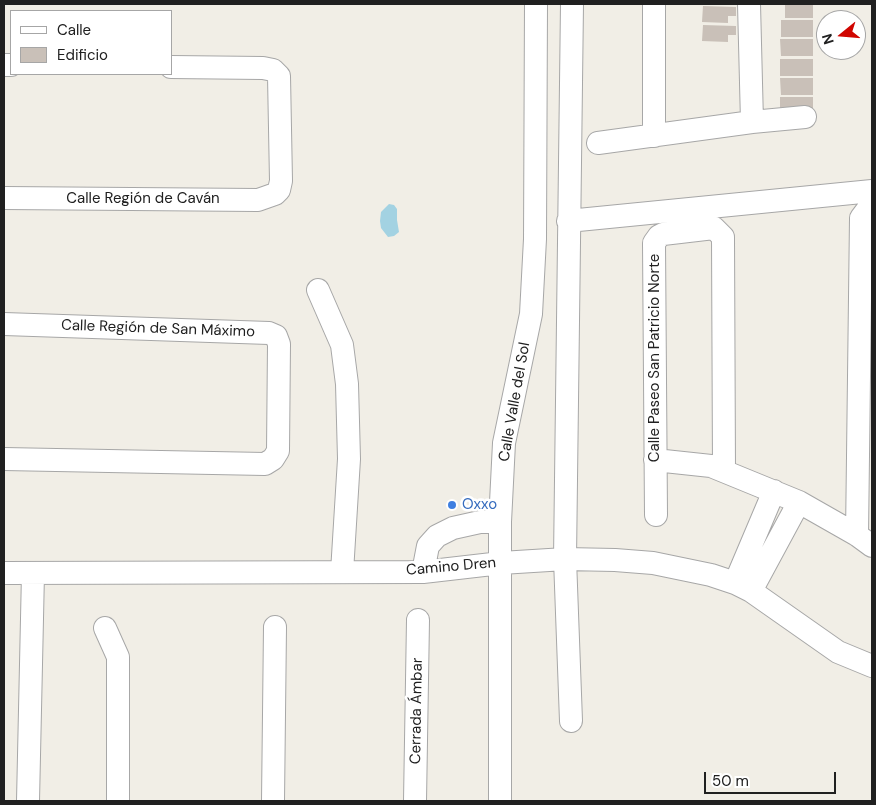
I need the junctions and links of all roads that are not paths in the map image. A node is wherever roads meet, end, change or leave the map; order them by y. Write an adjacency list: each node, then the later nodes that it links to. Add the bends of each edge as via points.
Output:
1 (536, 4): 22 (street, Calle Valle del Sol, via 535,239 530,314 504,443)
2 (572, 4): 13 (street)
3 (654, 4): 8 (street)
4 (750, 4): 7 (street)
5 (172, 67): 11 (street, Calle Región de Caván, via 263,68 273,70 279,76 279,190 269,198 258,200)
6 (805, 117): 7 (street)
7 (752, 122): 8 (street)
8 (654, 136): 9 (street)
9 (598, 143)
10 (872, 191): 13 (street)
11 (4, 198)
12 (872, 208): 23 (street, via 861,218)
13 (568, 221): 24 (street)
14 (318, 290): 26 (street, via 342,345 347,384 349,459)
15 (4, 324): 16 (street, Calle Región de San Máximo, via 269,333 276,336 279,344 278,450 265,464)
16 (4, 459)
17 (655, 460): 18 (street, via 711,466); 18 (street, Calle Paseo San Patricio Norte, via 654,243 663,234 714,228 724,243); 21 (street, Calle Paseo San Patricio Norte)
18 (724, 471): 19 (street)
19 (774, 491): 20 (street); 30 (street)
20 (799, 502): 23 (street); 30 (street)
21 (656, 515)
22 (500, 522): 25 (street, Calle Valle del Sol); 27 (street, via 480,522 453,528 437,536 428,546)
23 (865, 541)
24 (564, 559): 25 (street, Camino Dren); 30 (street, Camino Dren, via 653,563 711,575); 35 (street)
25 (501, 563): 27 (street, Camino Dren); 40 (street, Calle Valle del Sol)
26 (342, 572): 27 (street, Camino Dren); 29 (street, Camino Dren)
27 (424, 572)
28 (4, 573): 29 (street, Camino Dren)
29 (33, 573): 36 (street)
30 (743, 587): 34 (street, Camino Dren, via 838,652)
31 (418, 620): 39 (street, Cerrada Ámbar)
32 (105, 628): 37 (street, via 118,657)
33 (275, 628): 38 (street)
34 (872, 666)
35 (571, 721)
36 (28, 801)
37 (118, 801)
38 (273, 801)
39 (416, 801)
40 (500, 801)

